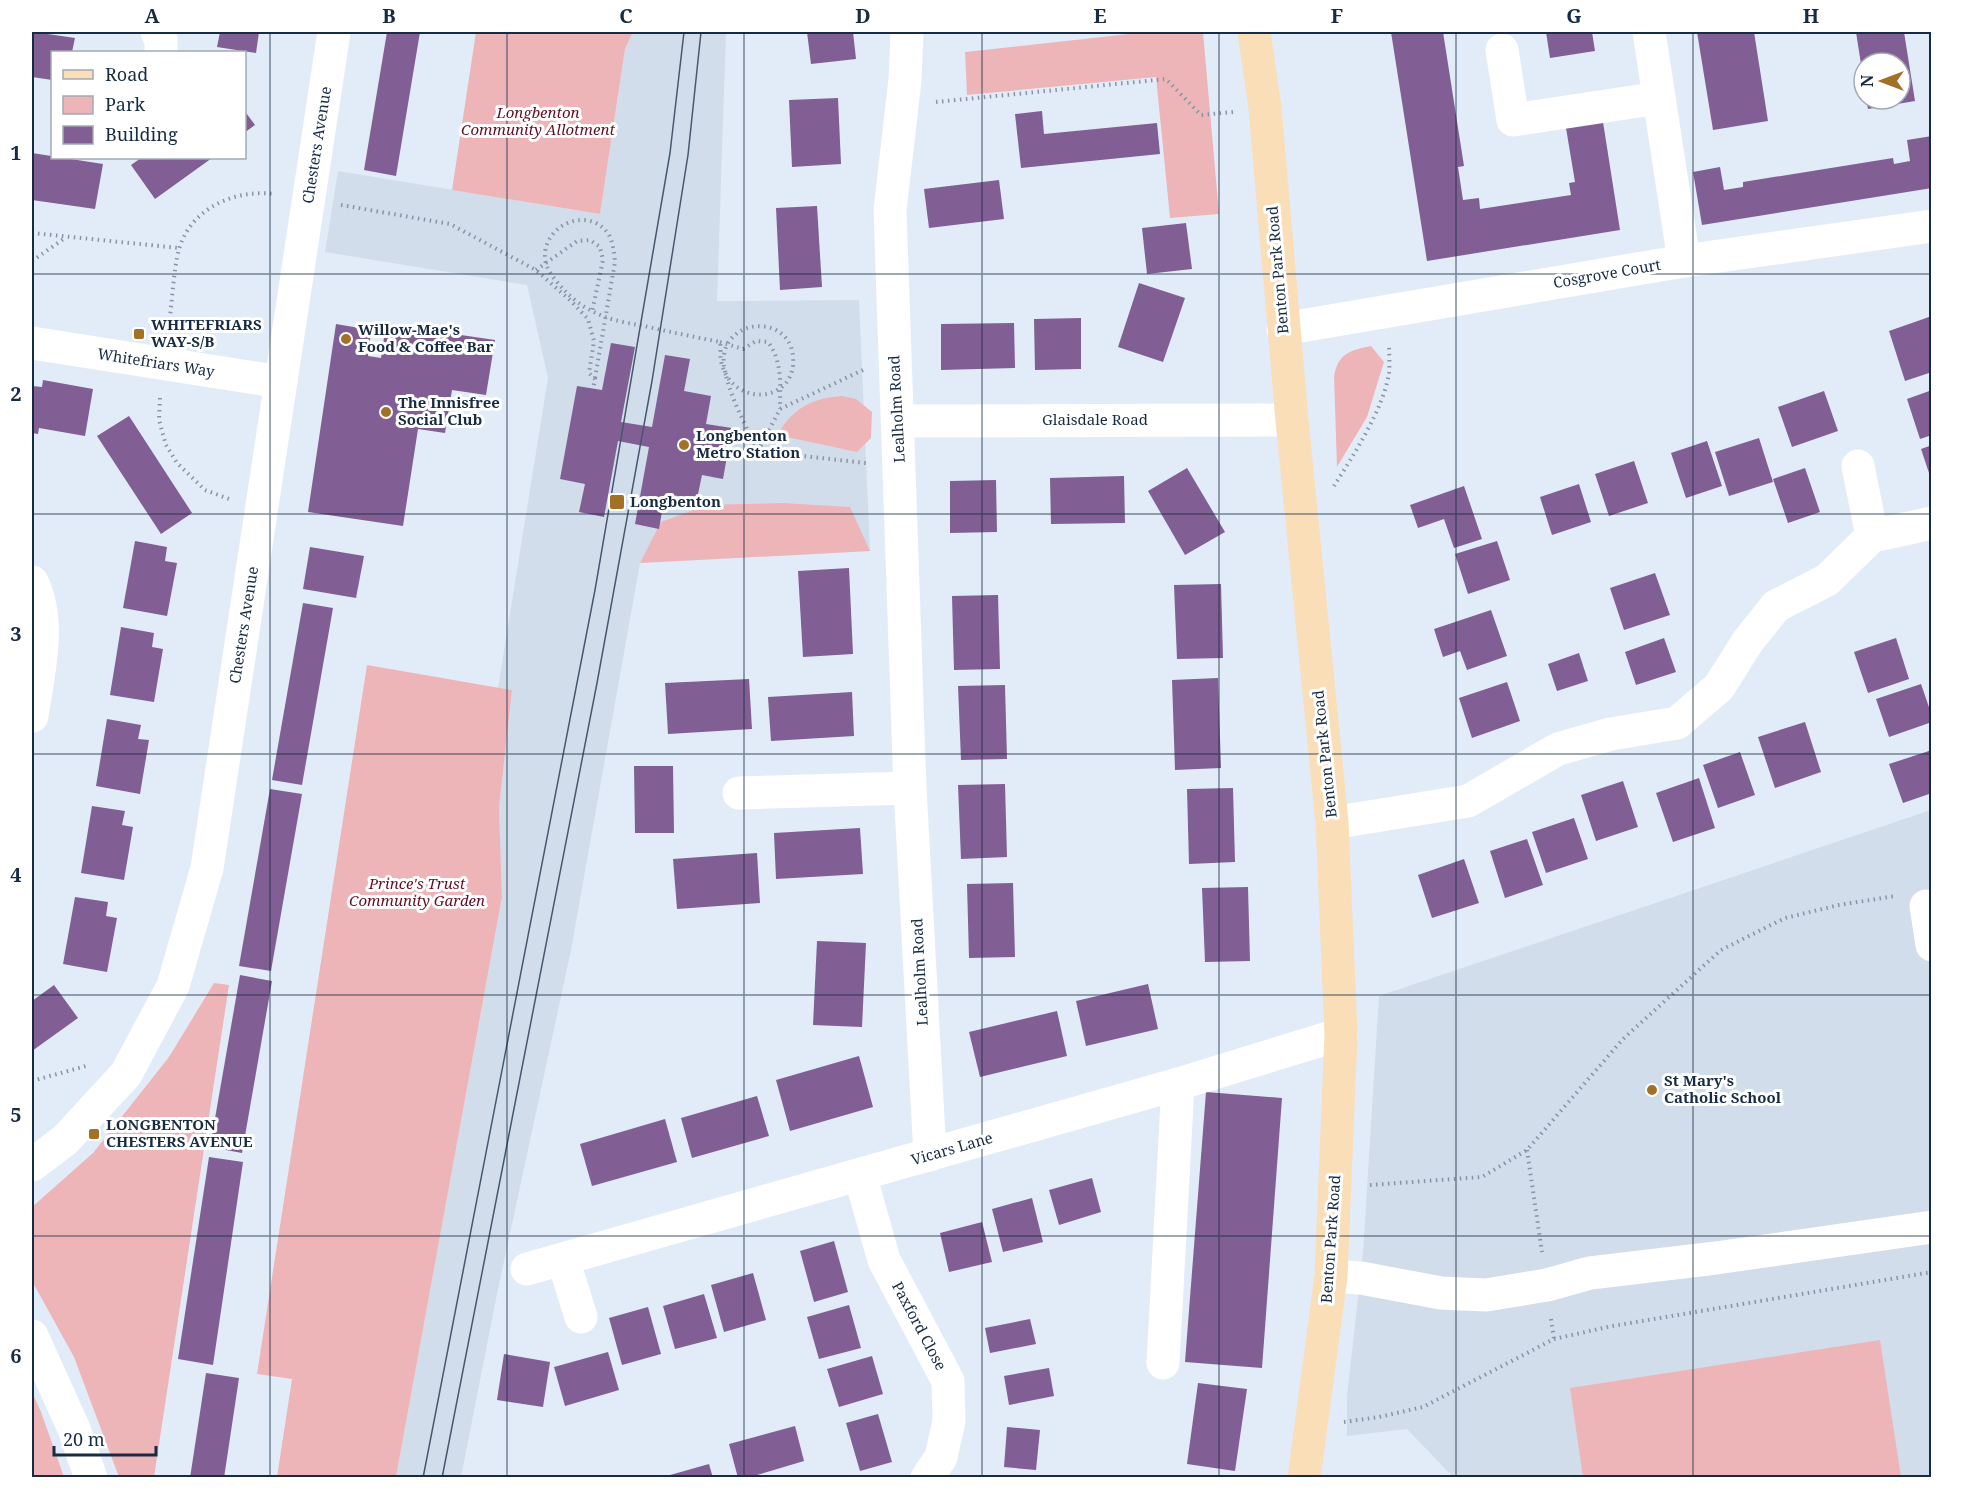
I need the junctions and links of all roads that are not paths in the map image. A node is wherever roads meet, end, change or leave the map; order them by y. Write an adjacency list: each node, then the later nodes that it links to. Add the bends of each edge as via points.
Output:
1 (157, 32): 7 (street)
2 (334, 32): 13 (street, Chesters Avenue)
3 (907, 32): 15 (street, Lealholm Road, via 891,210)
4 (1254, 32): 11 (main road, Benton Park Road, via 1265,108)
5 (1649, 32): 8 (street)
6 (1502, 50): 8 (street, via 1513,120)
7 (160, 51)
8 (1659, 98): 10 (street)
9 (1932, 226): 10 (street, Cosgrove Court)
10 (1684, 261): 11 (street, Cosgrove Court)
11 (1283, 329): 14 (main road, Benton Park Road)
12 (32, 344): 13 (street, Whitefriars Way)
13 (281, 382): 29 (street, Chesters Avenue, via 207,868 173,986 126,1074 65,1140)
14 (1292, 420): 15 (street, Glaisdale Road); 23 (main road, Benton Park Road)
15 (898, 421): 21 (street, Lealholm Road)
16 (1858, 466): 18 (street)
17 (1932, 523): 18 (street)
18 (1872, 536): 23 (street, via 1827,580 1776,606 1719,687 1677,723 1611,734 1558,749 1468,801)
19 (32, 582): 20 (street, via 42,617)
20 (32, 716)
21 (910, 788): 22 (street); 28 (street, Lealholm Road)
22 (739, 793)
23 (1332, 823): 26 (main road, Benton Park Road)
24 (1914, 900): 25 (street)
25 (1932, 945)
26 (1341, 1034): 27 (street, Vicars Lane); 34 (main road, Benton Park Road)
27 (1178, 1084): 28 (street, Vicars Lane); 37 (street)
28 (930, 1155): 30 (street, Vicars Lane)
29 (32, 1165)
30 (860, 1175): 32 (street, Vicars Lane); 39 (street, Paxford Close, via 884,1260 948,1381 949,1421 941,1457)
31 (1932, 1227): 34 (street, via 1590,1273 1486,1295 1441,1293)
32 (563, 1259): 33 (street, Vicars Lane); 35 (street)
33 (527, 1269)
34 (1331, 1276): 40 (main road, Benton Park Road)
35 (582, 1317)
36 (32, 1336): 38 (street, via 74,1429)
37 (1163, 1363)
38 (91, 1478)
39 (927, 1478)
40 (1304, 1478)

